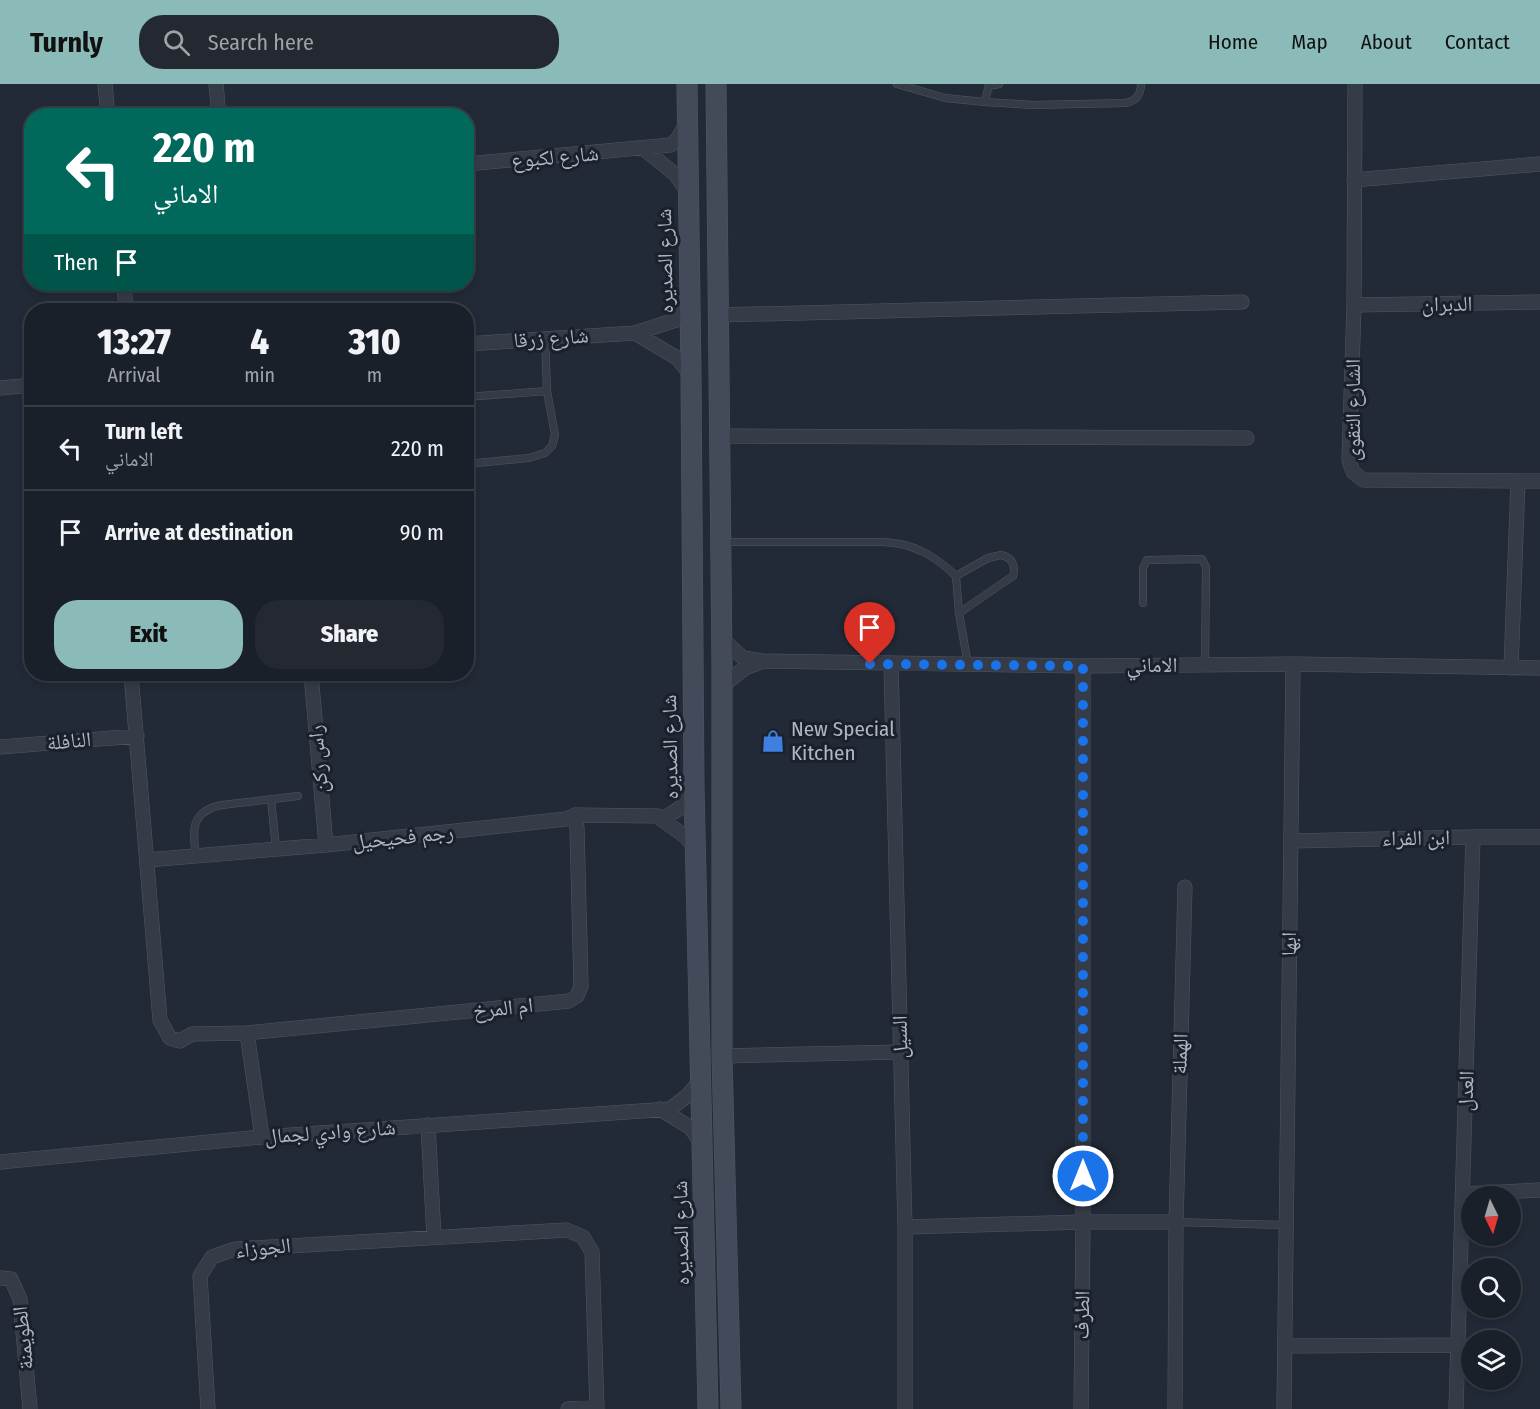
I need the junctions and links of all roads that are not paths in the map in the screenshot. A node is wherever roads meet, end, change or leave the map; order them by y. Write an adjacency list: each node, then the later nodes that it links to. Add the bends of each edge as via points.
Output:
1 (105, 84): 11 (street)
2 (216, 84): 12 (street)
3 (687, 84): 13 (main road, شارع الصديره)
4 (716, 84): 23 (main road)
5 (897, 84): 10 (lane, via 945,98)
6 (999, 84): 9 (lane)
7 (1141, 84): 10 (lane, via 1138,96 1126,103)
8 (1355, 84): 17 (street, الشارع التقوى)
9 (989, 85): 10 (lane)
10 (985, 102)
11 (107, 108)
12 (218, 108)
13 (687, 120): 14 (street, شارع لكبوع, via 671,145); 18 (main road, شارع الصديره)
14 (644, 149): 15 (street, شارع لكبوع); 18 (street, via 676,175)
15 (474, 163)
16 (1540, 164): 17 (street)
17 (1354, 180): 22 (street, الشارع التقوى)
18 (688, 194): 19 (main road, شارع الصديره)
19 (689, 301): 24 (street, شارع زرقا, via 676,320); 27 (main road, شارع الصديره)
20 (1242, 302): 23 (street)
21 (1540, 302): 22 (street, الدبران)
22 (1354, 306): 35 (street, الشارع التقوى, via 1349,460 1353,472 1363,480)
23 (718, 315): 32 (main road)
24 (635, 333): 25 (street, شارع زرقا); 27 (street, via 677,358)
25 (545, 339): 26 (street, شارع زرقا); 30 (lane)
26 (474, 343)
27 (691, 375): 55 (main road, شارع الصديره)
28 (24, 386): 29 (street)
29 (0, 388)
30 (547, 391): 31 (lane); 34 (lane, via 555,435 552,446 545,453 519,460)
31 (474, 396)
32 (719, 436): 33 (street); 37 (main road)
33 (1247, 438)
34 (474, 464)
35 (1518, 481): 36 (street, الشارع التقوى); 48 (street)
36 (1540, 481)
37 (720, 542): 38 (lane, via 900,542 916,547); 41 (main road)
38 (956, 576): 40 (lane); 40 (lane, via 1001,555 1006,555 1015,566 1013,576 1005,583)
39 (1143, 603): 46 (lane, via 1143,568 1147,560 1202,559 1206,567)
40 (959, 613): 45 (lane)
41 (721, 638): 42 (street, الاماني, via 743,658); 52 (main road)
42 (763, 662): 43 (street, الاماني); 52 (street, الاماني, via 745,668)
43 (891, 664): 45 (street, الاماني); 70 (street, السيل)
44 (1293, 664): 46 (street, الاماني); 48 (street, الاماني); 62 (street, ابها)
45 (968, 665): 47 (street, الاماني)
46 (1205, 665): 47 (street, الاماني)
47 (1083, 666): 81 (street, الطرف)
48 (1511, 668): 49 (street, الاماني)
49 (1540, 668)
50 (132, 681): 53 (street, ام المرخ)
51 (312, 681): 63 (street, راس ركن)
52 (722, 686): 71 (main road)
53 (137, 736): 54 (street, النافلة); 67 (street, ام المرخ)
54 (0, 747)
55 (694, 787): 59 (street, رجم فحيحيل, via 673,814 665,819); 65 (main road, شارع الصديره)
56 (298, 796): 57 (lane)
57 (271, 799): 64 (lane); 66 (lane, via 222,805 203,812 193,829)
58 (575, 815): 59 (street, رجم فحيحيل); 63 (street, رجم فحيحيل); 69 (street, ام المرخ, via 581,986 577,996 568,1001)
59 (657, 816): 65 (street, via 686,837)
60 (1473, 837): 61 (street, ابن الفراء); 62 (street, ابن الفراء); 78 (street, العدل)
61 (1540, 837)
62 (1291, 841): 83 (street, ابها)
63 (326, 845): 64 (street, رجم فحيحيل)
64 (276, 849): 66 (street, رجم فحيحيل)
65 (697, 852): 72 (main road, شارع الصديره)
66 (196, 856): 67 (street, رجم فحيحيل)
67 (147, 860): 69 (street, ام المرخ, via 164,1030 170,1038 180,1041 192,1034)
68 (1185, 887): 82 (street, الهملة)
69 (247, 1033): 75 (street)
70 (900, 1052): 71 (street); 84 (street, السيل)
71 (722, 1056): 95 (main road)
72 (701, 1080): 73 (street, شارع وادي لجمال, via 679,1103 670,1109); 76 (main road, شارع الصديره)
73 (660, 1109): 74 (street, شارع وادي لجمال); 76 (street, via 691,1128)
74 (428, 1125): 75 (street, شارع وادي لجمال); 85 (street)
75 (261, 1137): 77 (street, شارع وادي لجمال)
76 (703, 1146): 94 (main road, شارع الصديره)
77 (0, 1162)
78 (1462, 1186)
79 (1540, 1190): 80 (street)
80 (1521, 1191)
81 (1083, 1222): 82 (street); 84 (street); 97 (street, الطرف)
82 (1176, 1222): 83 (lane); 98 (street, الهملة)
83 (1285, 1225): 89 (street, ابها)
84 (905, 1227): 96 (street, السيل)
85 (434, 1237): 90 (street, الجوزاء, via 567,1230 584,1237 592,1252); 92 (street, الجوزاء, via 235,1249 212,1257 200,1276)
86 (1461, 1244): 88 (street, العدل)
87 (0, 1278): 91 (street, الطويمنة, via 11,1279 20,1299)
88 (1459, 1345): 89 (street); 100 (street, العدل)
89 (1286, 1346): 99 (street, ابها)
90 (597, 1408): 93 (street)
91 (30, 1409)
92 (208, 1409)
93 (568, 1409)
94 (708, 1409)
95 (731, 1409)
96 (905, 1409)
97 (1081, 1409)
98 (1175, 1409)
99 (1284, 1409)
100 (1456, 1409)

